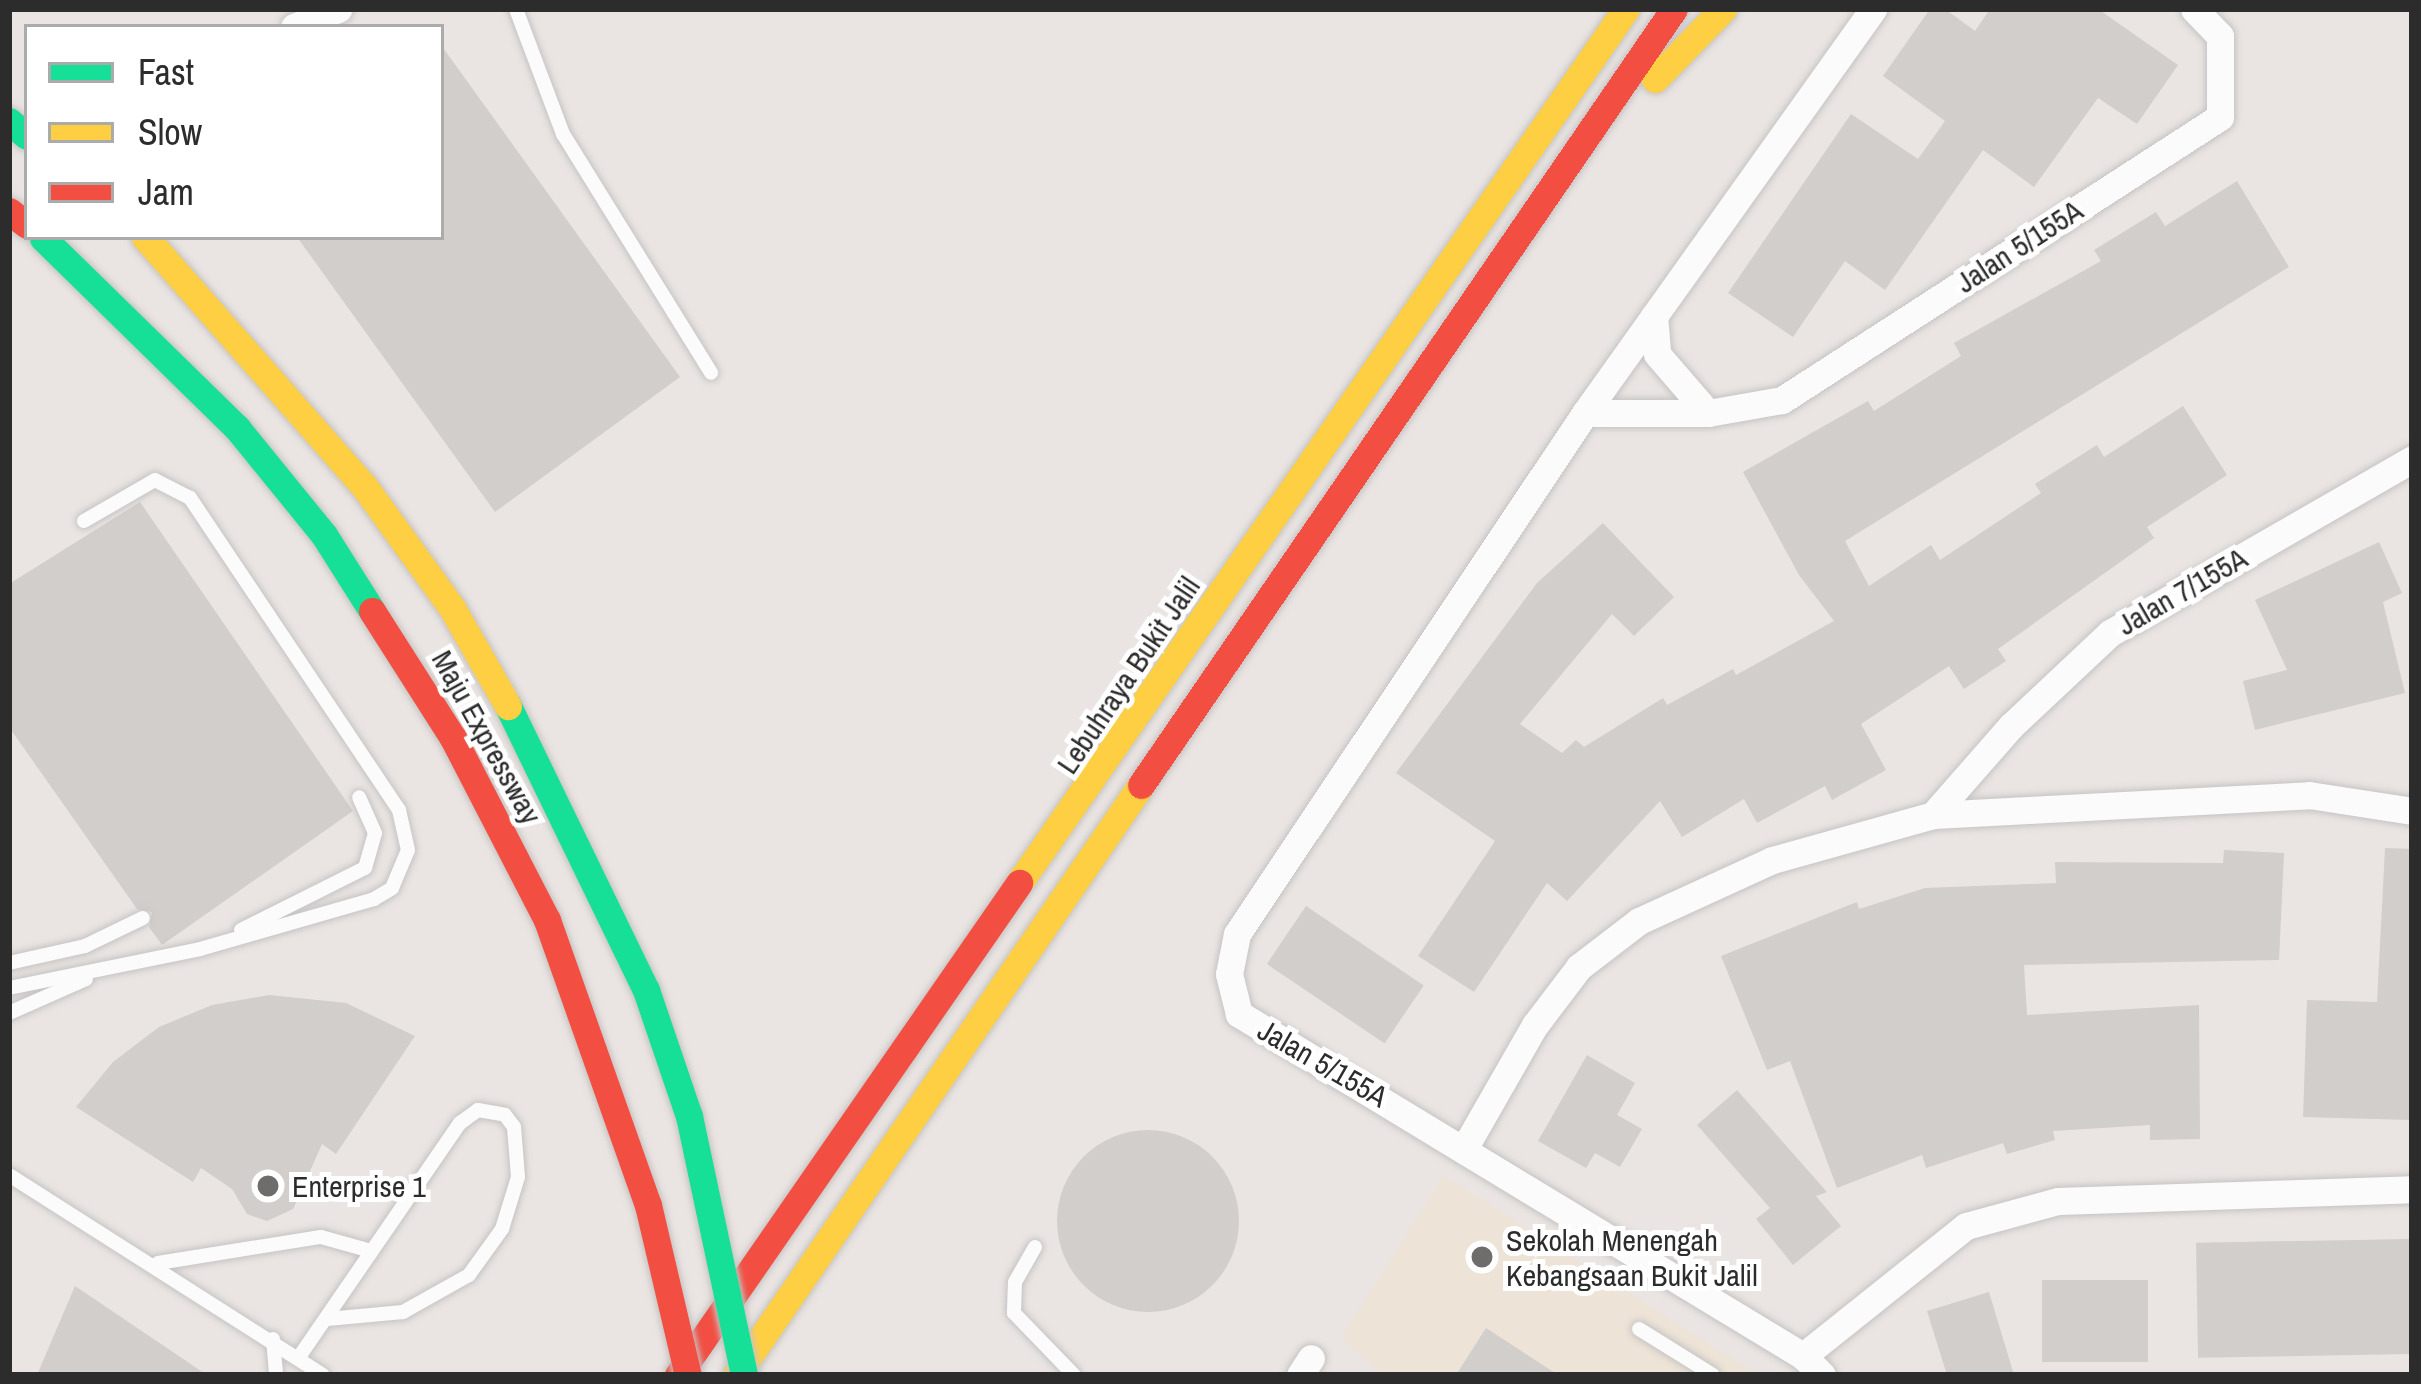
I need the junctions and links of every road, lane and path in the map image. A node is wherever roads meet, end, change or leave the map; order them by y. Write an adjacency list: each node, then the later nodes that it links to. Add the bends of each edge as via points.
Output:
1 (338, 9): 9 (street)
2 (516, 9): 17 (lane, via 563,134)
3 (1604, 9): 10 (highway)
4 (1626, 9): 10 (highway, Lebuhraya Bukit Jalil)
5 (1674, 9): 13 (highway)
6 (1723, 9): 13 (highway)
7 (1873, 9): 16 (street, Jalan 5/155A)
8 (2194, 9): 19 (street, Jalan 5/155A, via 2220,36 2220,117 1781,400)
9 (301, 24)
10 (1602, 44): 37 (highway, Lebuhraya Bukit Jalil)
11 (9, 141): 12 (street)
12 (9, 157)
13 (1542, 196): 38 (highway, via 1044,934)
14 (45, 240): 48 (highway, Maju Expressway, bridge, via 252,446 324,535 453,738 548,920 586,1016 648,1205)
15 (148, 240): 49 (highway, Maju Expressway, bridge, via 364,486 452,608 525,735 653,1011 689,1116)
16 (1654, 316): 18 (street, Jalan 5/155A); 19 (street, via 1657,353)
17 (711, 374)
18 (1585, 413): 19 (street, Jalan 5/155A); 31 (street, Jalan 5/155A, via 1237,934 1229,974 1239,1014)
19 (1708, 413)
20 (2412, 459): 24 (street, Jalan 7/155A, via 2110,633 2011,726)
21 (84, 521): 26 (lane, via 154,480 190,498 406,830 403,871 374,899)
22 (359, 797): 26 (lane, via 375,832 372,856 356,876)
23 (2412, 811): 24 (street, via 2309,795)
24 (1933, 815): 31 (street, via 1772,860 1639,921 1580,968 1546,1010)
25 (143, 918): 27 (lane, via 55,953)
26 (200, 949): 28 (lane)
27 (9, 959)
28 (130, 963): 29 (lane); 30 (lane)
29 (9, 988)
30 (9, 1013)
31 (1465, 1147): 43 (street, Jalan 5/155A)
32 (9, 1174): 36 (lane)
33 (2412, 1189): 43 (street, via 2058,1201 1966,1226)
34 (1035, 1247): 51 (lane, via 1016,1282 1014,1312)
35 (371, 1251): 36 (lane, via 321,1237); 39 (lane); 39 (lane, via 460,1123 478,1110 505,1115 514,1127 518,1177 502,1229 469,1275 403,1312)
36 (158, 1263): 41 (lane)
37 (753, 1266): 46 (highway); 47 (highway, Lebuhraya Bukit Jalil)
38 (792, 1290): 49 (highway); 50 (highway)
39 (327, 1319): 42 (lane)
40 (1639, 1329): 52 (lane)
41 (272, 1339): 42 (lane); 44 (lane)
42 (299, 1357): 45 (lane)
43 (1812, 1365)
44 (276, 1375)
45 (323, 1375)
46 (640, 1375)
47 (678, 1375)
48 (688, 1375)
49 (740, 1375)
50 (776, 1375)
51 (1074, 1375)
52 (1713, 1375)

